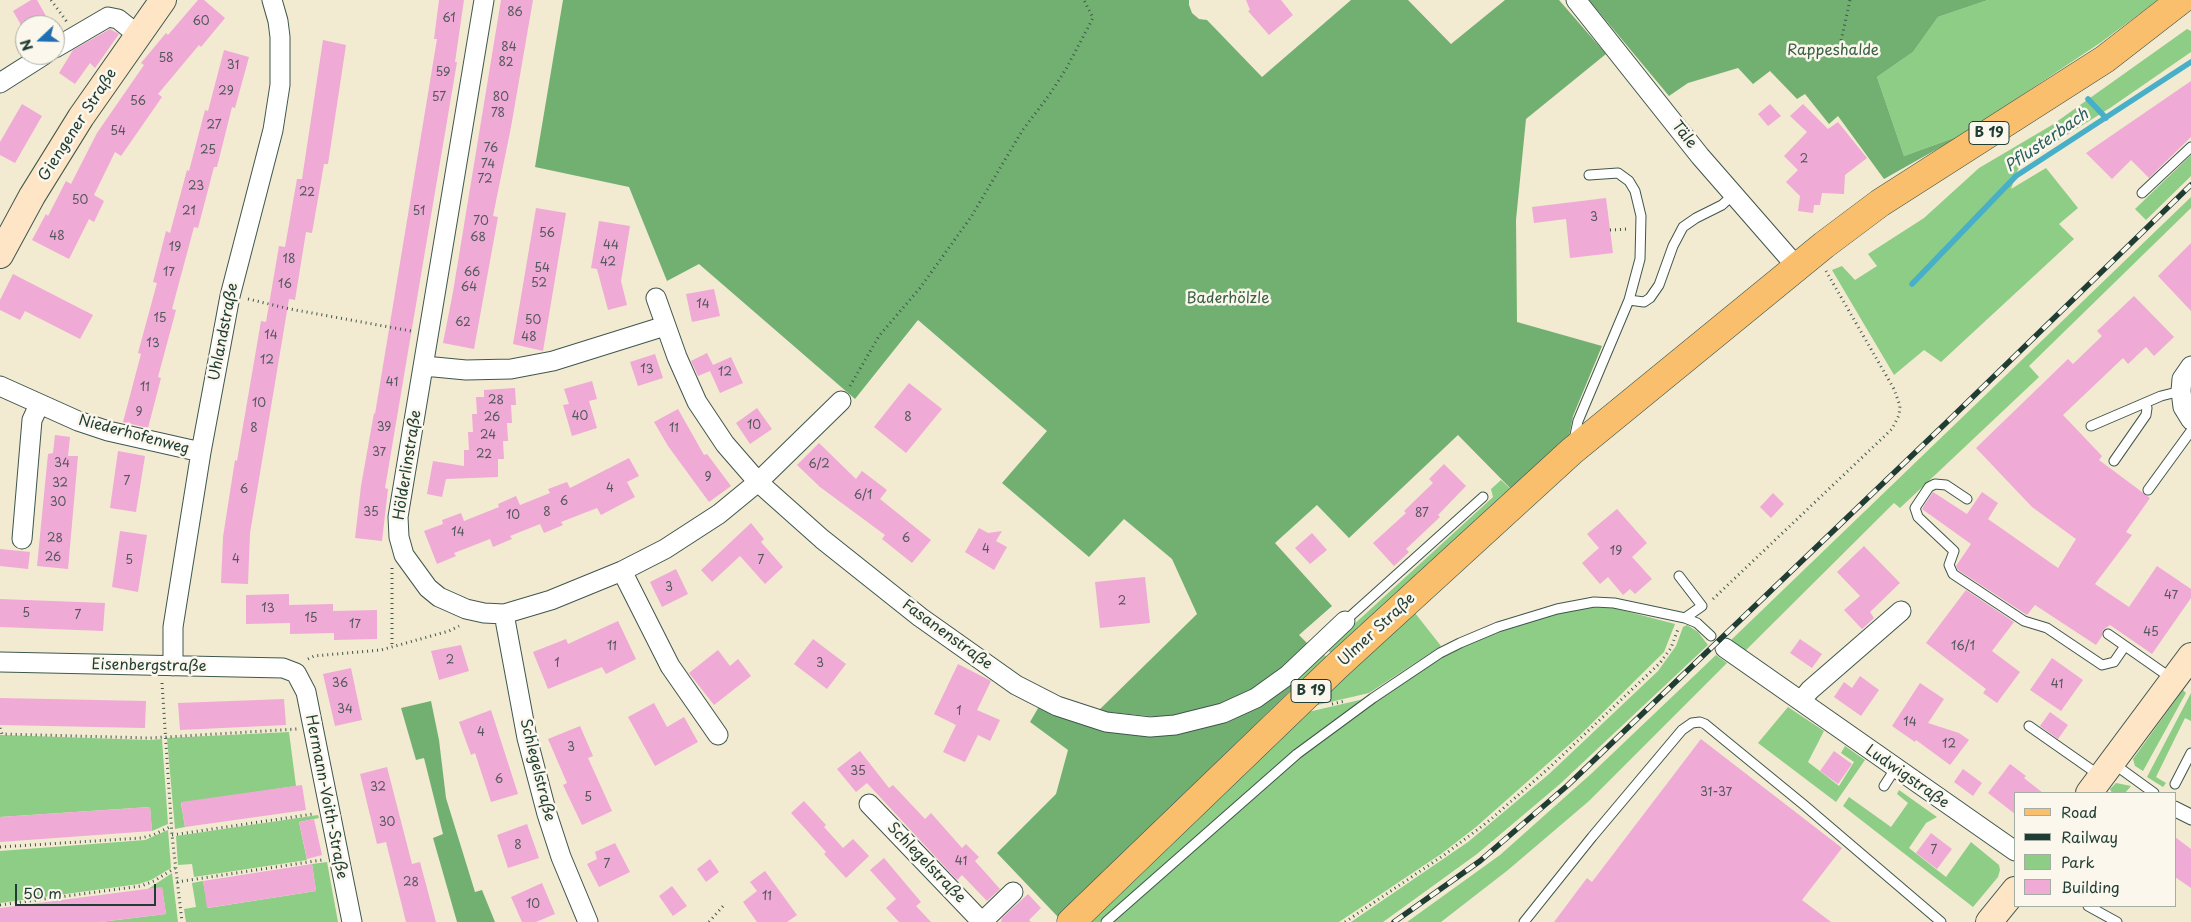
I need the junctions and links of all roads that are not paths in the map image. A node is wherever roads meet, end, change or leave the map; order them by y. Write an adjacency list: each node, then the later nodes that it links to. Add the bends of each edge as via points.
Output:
1 (163, 0): 6 (main road, Giengener Straße)
2 (272, 0): 29 (street, Uhlandstraße, via 278,22 281,61 273,130 230,296)
3 (484, 0): 19 (street, Hölderlinstraße)
4 (1576, 0): 13 (street, Täle)
5 (2181, 0): 15 (main road, B 19, via 2105,59 1880,203)
6 (138, 35): 7 (street, via 118,19 108,17); 14 (main road, Giengener Straße, via 76,125)
7 (65, 42)
8 (28, 65): 9 (street)
9 (0, 83)
10 (2191, 147): 12 (lane)
11 (1589, 175): 17 (lane, via 1618,173 1630,181 1635,191 1640,216 1640,259)
12 (2142, 193)
13 (1734, 194): 15 (street, Täle); 17 (lane, via 1683,228 1673,246 1660,285 1650,298 1644,302)
14 (0, 255)
15 (1796, 266): 30 (main road, B 19)
16 (656, 298): 18 (street, Fasanenstraße)
17 (1629, 300): 30 (lane)
18 (664, 326): 19 (street, via 562,358 518,368 466,370); 32 (street, Fasanenstraße, via 686,381 711,425)
19 (424, 366): 40 (street, Hölderlinstraße, via 398,516 404,555 439,598 466,609)
20 (2191, 366): 22 (street, via 2182,379)
21 (0, 386): 25 (street, Niederhofenweg)
22 (2181, 391): 24 (lane); 26 (street, via 2183,407)
23 (841, 401): 32 (street, Hölderlinstraße)
24 (2145, 403): 27 (lane); 31 (lane, via 2146,415)
25 (39, 404): 29 (street, Niederhofenweg, via 108,431); 36 (street, via 32,420)
26 (2191, 420)
27 (2090, 426)
28 (2191, 431): 33 (lane)
29 (201, 452): 48 (street, Uhlandstraße)
30 (1564, 458): 72 (main road, Ulmer Straße / B 19, via 1302,699)
31 (2114, 461)
32 (758, 482): 37 (street, Hölderlinstraße, via 699,529); 42 (street, Fasanenstraße, via 869,577 997,672 1057,706 1106,722 1175,725 1230,711 1256,698 1288,675)
33 (2148, 490)
34 (1484, 497): 42 (lane)
35 (1967, 499): 45 (lane, via 1946,485 1935,484 1915,508 1918,517 1954,551 1949,565 1953,574 2024,621 2047,628 2102,665 2114,662)
36 (22, 539)
37 (622, 571): 40 (street, Hölderlinstraße, via 552,600); 53 (street, via 670,666)
38 (1679, 576): 41 (lane, via 1702,606)
39 (1901, 611): 51 (street)
40 (504, 614): 70 (street, Schlegelstraße, via 527,738 547,814)
41 (1685, 618): 44 (lane, via 1697,623); 73 (lane, via 1594,602 1557,609 1453,646 1373,698 1298,754)
42 (1345, 621)
43 (2108, 634): 45 (lane)
44 (1718, 642): 51 (street, Ludwigstraße)
45 (2125, 646): 50 (lane)
46 (2191, 656): 50 (main road)
47 (0, 662): 48 (street, Eisenbergstraße)
48 (167, 666): 49 (street, Eisenbergstraße, via 283,668)
49 (296, 673): 69 (street, Hermann-Voith-Straße, via 306,692)
50 (2173, 680): 56 (main road)
51 (1801, 701): 55 (street, Ludwigstraße)
52 (2029, 726): 56 (lane)
53 (718, 736)
54 (2191, 753): 57 (lane)
55 (1895, 769): 58 (lane); 65 (street, Ludwigstraße)
56 (2101, 778): 59 (lane)
57 (2175, 784)
58 (1884, 786)
59 (2150, 792)
60 (869, 804): 71 (street, Schlegelstraße)
61 (2176, 806): 63 (lane)
62 (2176, 812): 64 (lane)
63 (2191, 814)
64 (2191, 820)
65 (2014, 850)
66 (2014, 891): 76 (main road)
67 (1013, 892): 71 (street, Schlegelstraße)
68 (2090, 907): 77 (lane)
69 (352, 922)
70 (588, 922)
71 (982, 922)
72 (1071, 922)
73 (1106, 922)
74 (1524, 922): 75 (lane, via 1682,730 1700,722)
75 (1942, 922)
76 (1989, 922)
77 (2117, 922)

